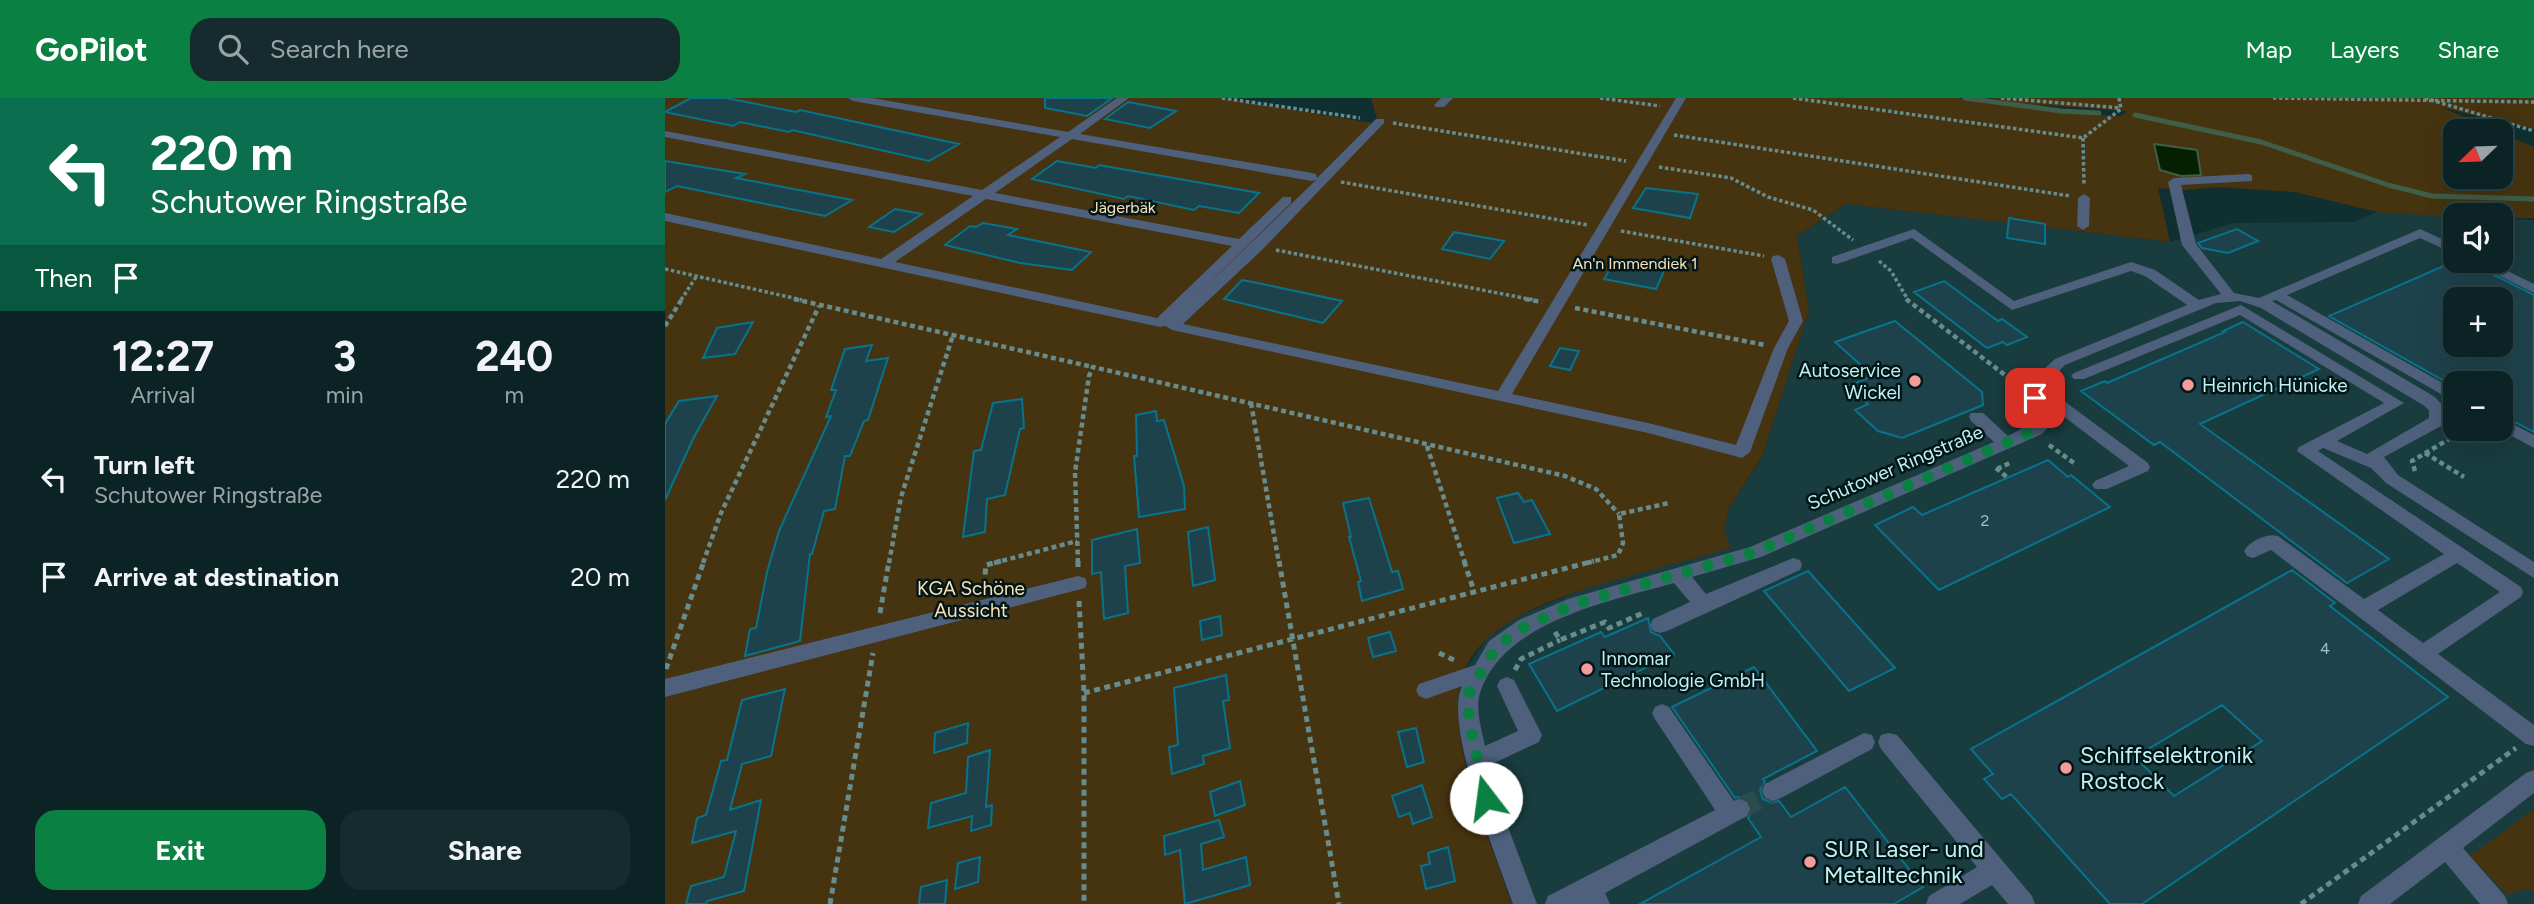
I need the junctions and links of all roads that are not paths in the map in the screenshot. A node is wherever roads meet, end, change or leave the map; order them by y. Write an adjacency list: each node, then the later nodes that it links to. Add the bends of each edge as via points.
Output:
1 (853, 98): 6 (street)
2 (1124, 98): 6 (street)
3 (1677, 103): 25 (street)
4 (1375, 120): 7 (street)
5 (665, 134): 9 (street)
6 (1068, 135): 7 (street); 9 (street)
7 (1317, 178): 13 (street); 25 (street, via 1258,246 1172,326)
8 (2248, 178): 20 (street, via 2174,182 2189,245)
9 (984, 195): 13 (street); 17 (street)
10 (2084, 198): 12 (street)
11 (665, 217): 17 (street)
12 (2083, 226)
13 (1240, 243): 17 (street, via 1160,323)
14 (2443, 244): 21 (street, via 2420,233)
15 (1778, 259): 25 (street, via 1796,321 1781,348 1742,452)
16 (1837, 260): 22 (street, via 1914,233 2012,306 2131,266 2150,273)
17 (883, 264)
18 (2501, 273): 19 (street)
19 (2534, 289)
20 (2229, 297): 21 (street, Schutower Ringstraße); 22 (street, Schutower Ringstraße)
21 (2271, 299): 24 (street); 32 (street, Schutower Ringstraße, via 2437,408 2437,421 2375,454)
22 (2197, 305): 26 (street, Schutower Ringstraße, via 2060,362 2051,370)
23 (2079, 376): 29 (street, via 2241,309 2396,403)
24 (2443, 391)
25 (1503, 396)
26 (2048, 402): 31 (street, Schutower Ringstraße, via 2044,423); 33 (street, via 2143,467)
27 (1977, 417): 31 (street)
28 (2513, 430): 30 (street)
29 (2323, 442): 32 (street); 35 (street, via 2305,451)
30 (2534, 442)
31 (2006, 443): 38 (street, Schutower Ringstraße, via 1755,552)
32 (2377, 464): 37 (street, via 2392,479)
33 (2101, 485)
34 (2253, 551): 41 (street, via 2272,541)
35 (2458, 554): 41 (street); 43 (street, via 2514,592)
36 (1793, 565): 40 (street)
37 (2534, 571)
38 (1678, 573): 40 (street); 44 (street, Schutower Ringstraße, via 1545,617 1496,647)
39 (1078, 583): 46 (street)
40 (1703, 604): 42 (street)
41 (2363, 609): 43 (street)
42 (1652, 619)
43 (2422, 654): 49 (street)
44 (1479, 673): 47 (street); 52 (street, Schutower Ringstraße, via 1469,693)
45 (1507, 686): 52 (street, via 1531,735)
46 (665, 688)
47 (1426, 690)
48 (1662, 713): 57 (street, via 1734,812)
49 (2533, 737)
50 (1864, 742): 54 (street)
51 (1889, 742): 56 (street)
52 (1477, 761): 58 (street, Schutower Ringstraße)
53 (2534, 780): 55 (street)
54 (1773, 791)
55 (2447, 847): 62 (street); 63 (street)
56 (1994, 870): 60 (street); 61 (street)
57 (1594, 896): 59 (street)
58 (1525, 904)
59 (1557, 904)
60 (1938, 904)
61 (2023, 904)
62 (2370, 904)
63 (2496, 904)

